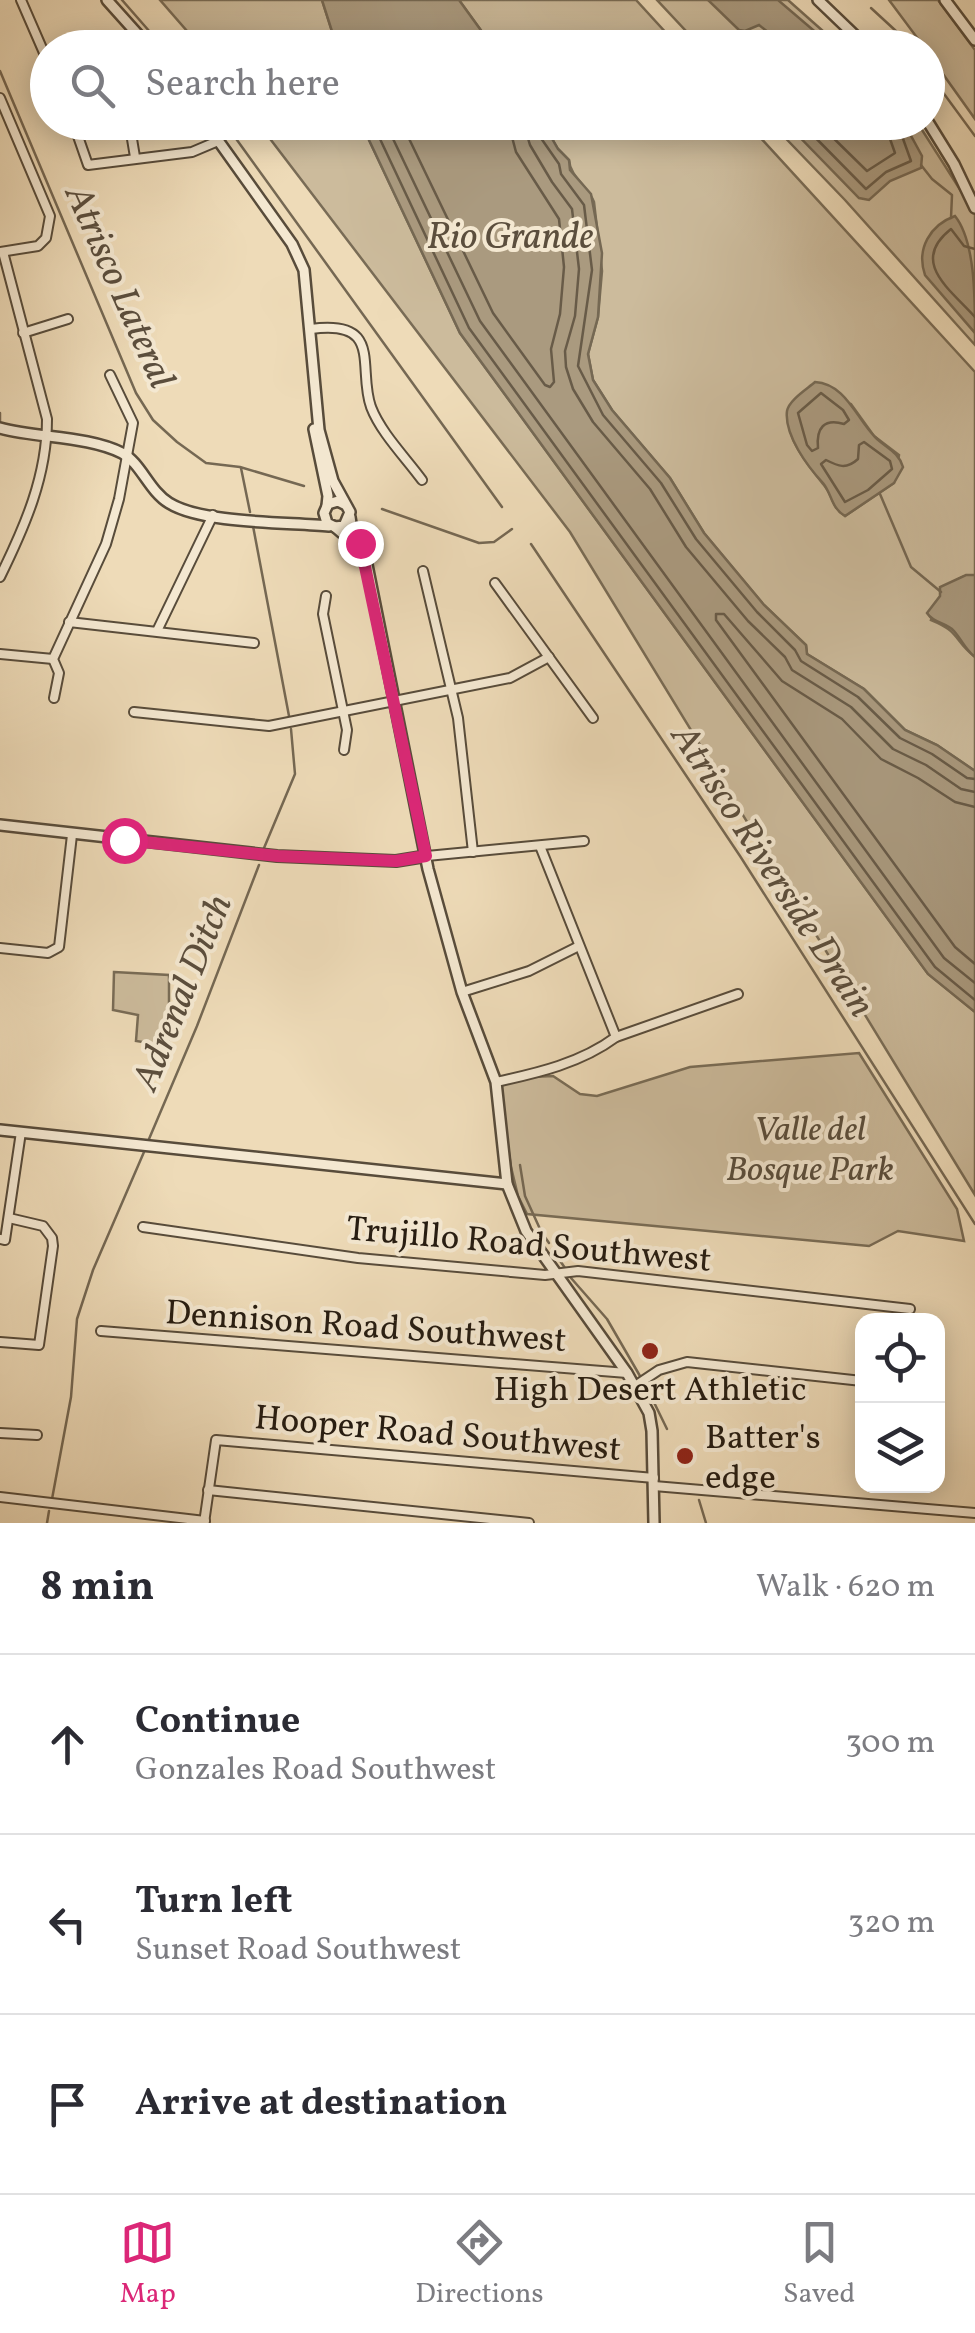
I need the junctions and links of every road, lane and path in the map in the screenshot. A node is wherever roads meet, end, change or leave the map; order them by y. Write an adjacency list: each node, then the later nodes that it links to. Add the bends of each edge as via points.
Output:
1 (21, 0): 5 (street)
2 (107, 0): 6 (street)
3 (818, 0): 7 (street)
4 (945, 0): 8 (street)
5 (34, 30)
6 (134, 30)
7 (849, 30)
8 (975, 40)
9 (0, 98): 16 (street, via 50,216 38,246)
10 (79, 140): 14 (street, via 88,165)
11 (132, 140): 14 (street)
12 (938, 140): 15 (street)
13 (218, 141): 14 (street, via 192,152); 18 (street, via 292,244 304,270)
14 (135, 157)
15 (975, 208)
16 (2, 252): 19 (street)
17 (68, 318): 19 (street)
18 (311, 329): 21 (street); 25 (street, via 339,328 362,344 373,410)
19 (23, 333): 23 (street, via 48,419)
20 (110, 375): 24 (street, via 133,424)
21 (313, 382): 26 (street, via 322,442); 27 (street)
22 (0, 428): 23 (street)
23 (47, 437): 24 (street); 34 (street, via 34,505)
24 (125, 454): 28 (street, via 170,505); 37 (street, via 114,522)
25 (422, 480)
26 (346, 504): 27 (street); 29 (street)
27 (326, 508): 30 (street, via 308,521); 31 (street, via 325,519)
28 (213, 515): 30 (street); 38 (street)
29 (350, 517): 31 (street); 32 (street)
30 (270, 522): 31 (street)
31 (334, 527): 32 (street)
32 (366, 566): 45 (street)
33 (423, 571): 43 (street)
34 (0, 576)
35 (495, 583): 42 (street)
36 (326, 596): 47 (street, via 323,614)
37 (69, 622): 38 (street); 41 (street)
38 (157, 630): 39 (street)
39 (254, 642)
40 (0, 654): 41 (street)
41 (53, 658): 44 (street, via 59,673)
42 (549, 658): 43 (street, via 510,678); 48 (street)
43 (452, 690): 45 (street); 54 (street)
44 (54, 698)
45 (395, 701): 47 (street); 55 (street)
46 (134, 712): 47 (street, via 257,727)
47 (343, 712): 49 (street)
48 (593, 718)
49 (344, 750)
50 (0, 824): 51 (street)
51 (72, 835): 55 (street, via 278,856); 57 (street, via 60,947 48,953)
52 (584, 841): 53 (street)
53 (540, 846): 54 (street); 56 (street)
54 (473, 852): 55 (street)
55 (426, 856): 58 (street)
56 (578, 946): 58 (street); 60 (street)
57 (0, 948)
58 (462, 992): 61 (street)
59 (738, 994): 60 (street)
60 (616, 1037): 61 (street, via 552,1070)
61 (496, 1082): 64 (street)
62 (0, 1130): 63 (street)
63 (21, 1132): 64 (street); 65 (street)
64 (507, 1184): 68 (street, via 526,1230)
65 (8, 1218): 67 (street, via 5,1240); 71 (street, via 36,1222 52,1238 39,1346)
66 (143, 1227): 68 (street, Trujillo Road Southwest, via 358,1258)
67 (0, 1239)
68 (558, 1274): 69 (street, Trujillo Road Southwest); 72 (street)
69 (910, 1309)
70 (101, 1331): 72 (street, Dennison Road Southwest)
71 (0, 1342)
72 (627, 1372): 74 (street)
73 (855, 1380): 74 (street, via 687,1362)
74 (635, 1386): 77 (street, via 652,1422)
75 (0, 1432): 76 (street)
76 (37, 1434)
77 (654, 1482): 78 (street, Hooper Road Southwest, via 216,1440); 80 (street, Hooper Road Southwest); 83 (street)
78 (208, 1490): 81 (street); 82 (street)
79 (0, 1497): 81 (street)
80 (975, 1513)
81 (204, 1522)
82 (529, 1523)
83 (654, 1523)

